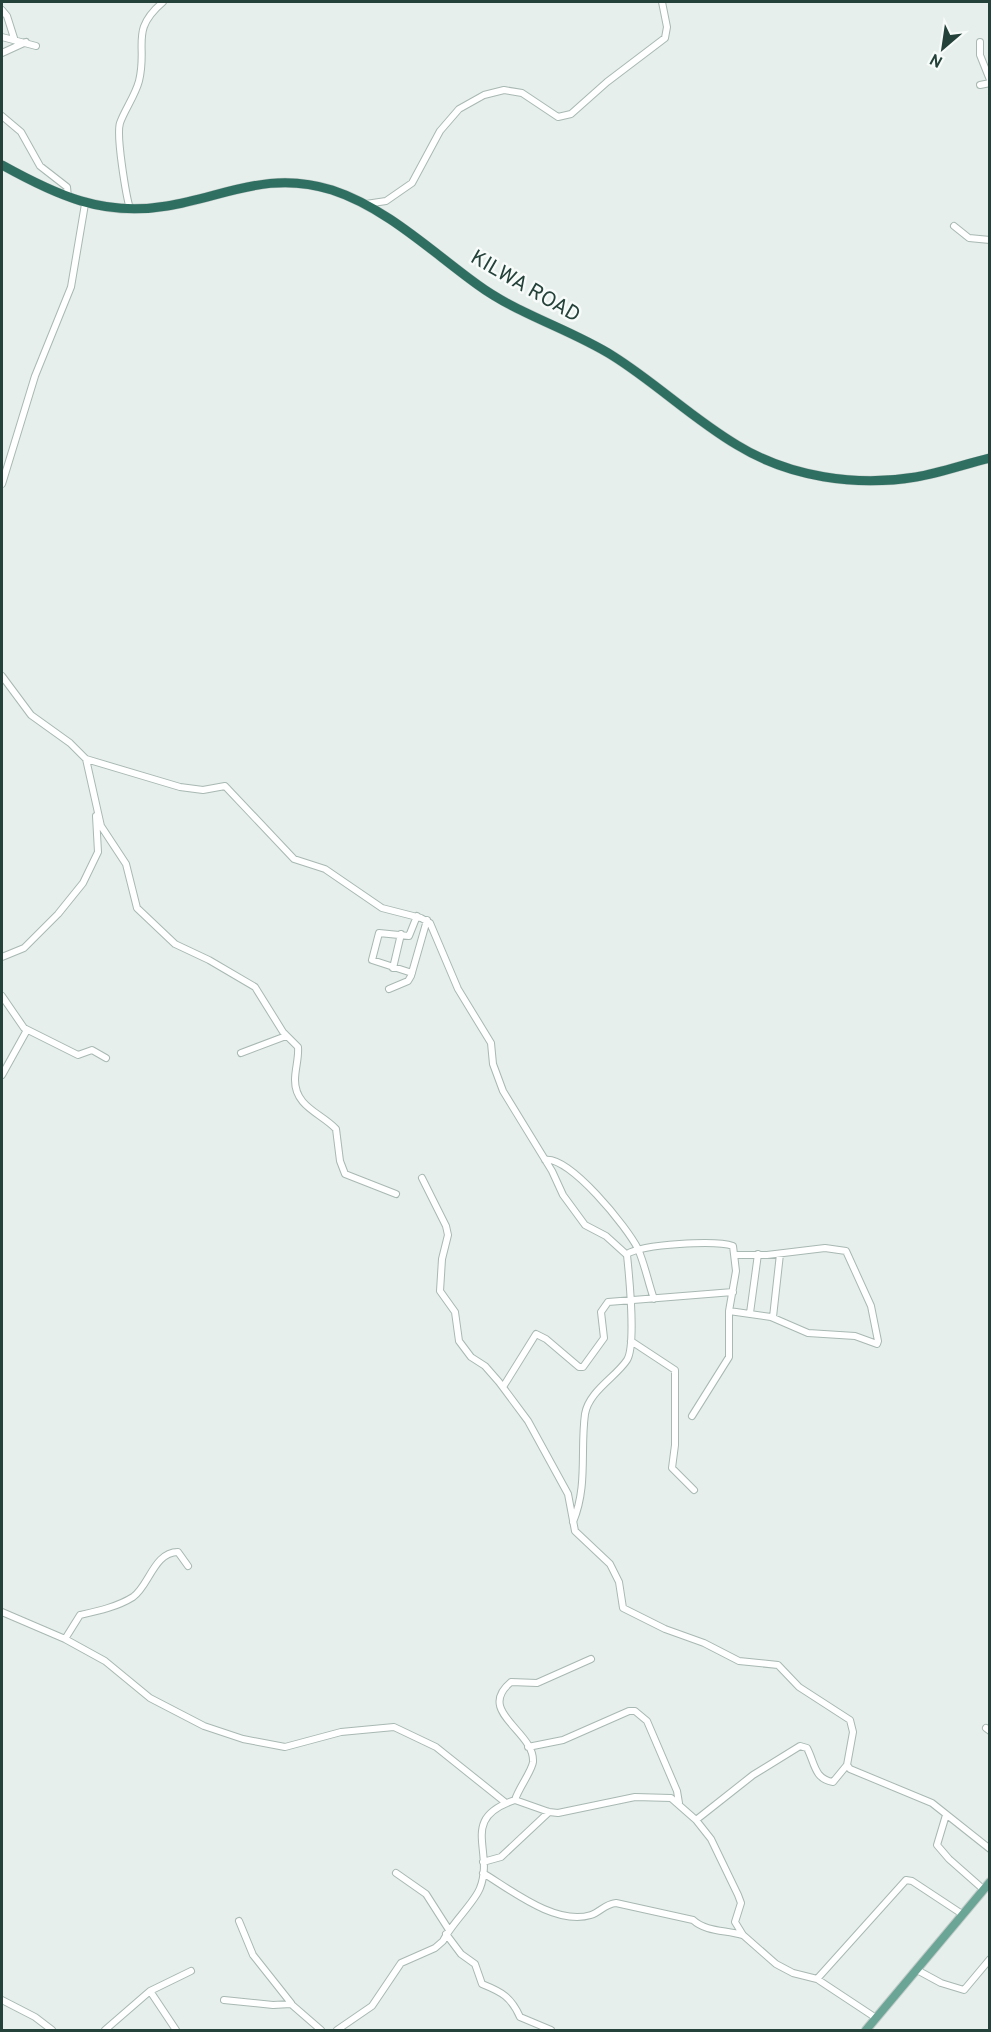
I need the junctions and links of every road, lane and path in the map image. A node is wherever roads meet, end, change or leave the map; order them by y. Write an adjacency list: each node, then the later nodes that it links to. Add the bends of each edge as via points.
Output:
1 (163, 2): 17 (street, via 151,11 142,26 139,79 119,126)
2 (662, 2): 16 (street, via 665,38 571,114 557,116 522,93 491,93 457,111 438,133 409,185 386,201)
3 (2, 10): 5 (street, via 8,16)
4 (2, 37): 5 (street)
5 (14, 38): 6 (street)
6 (26, 42): 8 (street); 9 (street)
7 (980, 42): 10 (street, via 980,55)
8 (36, 46)
9 (2, 53)
10 (990, 81): 11 (street)
11 (980, 85)
12 (2, 116): 14 (street, via 21,132 40,166 67,187)
13 (2, 165): 14 (highway, KILWA ROAD)
14 (68, 198): 15 (highway, KILWA ROAD)
15 (85, 204): 17 (highway, KILWA ROAD); 21 (street, via 71,287 35,375)
16 (365, 204): 17 (highway, KILWA ROAD, via 305,184 263,183 168,206); 20 (highway, KILWA ROAD, via 490,293 613,356 709,427 765,460 802,473 864,480 918,477)
17 (130, 209)
18 (954, 226): 19 (street, via 969,238)
19 (990, 240)
20 (990, 458)
21 (2, 484)
22 (2, 676): 23 (street, via 31,715)
23 (86, 759): 24 (street); 25 (street, via 180,787 204,790 225,786 294,859 325,869 382,908)
24 (97, 809): 28 (street, via 98,852 83,883 24,948); 34 (street, via 102,828 125,862 137,908 174,944 255,987)
25 (417, 916): 26 (street); 27 (street, via 409,936)
26 (427, 920): 30 (street); 38 (street, via 458,989 490,1043 502,1089)
27 (401, 934): 29 (street); 29 (street, via 379,933 373,954 374,963)
28 (2, 957)
29 (393, 968): 30 (street)
30 (412, 973): 31 (street, via 408,981)
31 (389, 989)
32 (2, 996): 33 (street)
33 (27, 1030): 36 (street, via 78,1055 92,1050); 37 (street)
34 (286, 1036): 35 (street); 40 (street, via 299,1049 297,1095 336,1129 345,1174)
35 (241, 1053)
36 (106, 1058)
37 (2, 1075)
38 (545, 1160): 41 (street, via 561,1165 604,1202); 42 (street, via 565,1199 584,1224 608,1237)
39 (422, 1178): 53 (street, via 448,1232 440,1292 455,1312 458,1338 465,1350)
40 (396, 1194)
41 (638, 1249): 42 (street); 45 (street, via 730,1245); 47 (street)
42 (627, 1254): 48 (street)
43 (758, 1254): 44 (street); 45 (street); 50 (street)
44 (780, 1254): 51 (street); 51 (street, via 825,1248 847,1252 874,1316 877,1344 855,1336 808,1333)
45 (735, 1255): 46 (street)
46 (733, 1292): 47 (street); 49 (street)
47 (654, 1299): 48 (street)
48 (630, 1302): 52 (street); 53 (street, via 603,1305 604,1337 582,1368 536,1334)
49 (729, 1311): 50 (street); 54 (street, via 729,1357)
50 (750, 1313): 51 (street)
51 (773, 1317)
52 (631, 1341): 55 (street, via 675,1371 672,1468); 56 (street, via 627,1361 605,1382 585,1413 584,1484)
53 (503, 1387): 56 (street, via 528,1421 564,1484)
54 (692, 1416)
55 (694, 1490)
56 (573, 1522): 62 (street, via 580,1538 610,1564 620,1582 621,1604 627,1612 740,1661 778,1665 799,1687 850,1720 853,1732)
57 (188, 1566): 59 (street, via 178,1552 171,1552 137,1594 98,1612 80,1615)
58 (2, 1612): 59 (street)
59 (65, 1639): 64 (street, via 105,1660 160,1704 204,1726 243,1739 293,1746 362,1728 403,1729 443,1752)
60 (591, 1659): 61 (street, via 548,1680 508,1684 500,1700 501,1711)
61 (528, 1748): 63 (street, via 532,1766); 65 (street, via 563,1740 635,1711 647,1721)
62 (847, 1765): 67 (street, via 857,1774 926,1800); 68 (street, via 836,1780 828,1782 819,1776 807,1748 800,1746 753,1774)
63 (514, 1800): 64 (street); 66 (street)
64 (506, 1803): 70 (street, via 489,1813 484,1821 480,1840)
65 (679, 1803): 66 (street, via 660,1796 636,1797 568,1812); 68 (street)
66 (549, 1812): 70 (street, via 501,1857)
67 (946, 1815): 69 (street); 73 (street, via 937,1845)
68 (696, 1820): 77 (street, via 718,1850 738,1895 741,1903 735,1922)
69 (990, 1849)
70 (483, 1862): 71 (street)
71 (483, 1873): 76 (street, via 480,1889); 77 (street, via 547,1911 590,1915 616,1903 693,1920 702,1928)
72 (396, 1874): 76 (street, via 426,1894)
73 (986, 1885): 74 (main road)
74 (962, 1914): 79 (main road); 81 (street, via 906,1880)
75 (239, 1921): 85 (street, via 253,1955)
76 (448, 1932): 91 (street, via 435,1948 401,1963 372,2006); 92 (street, via 461,1954 475,1964 482,1984 506,1995 516,2005 520,2017)
77 (743, 1935): 81 (street, via 782,1967)
78 (990, 1959): 79 (street, via 964,1989)
79 (916, 1970): 86 (main road)
80 (191, 1971): 82 (street)
81 (817, 1979): 86 (street)
82 (150, 1991): 88 (street); 89 (street)
83 (2, 2000): 87 (street, via 40,2020)
84 (224, 2000): 85 (street)
85 (291, 2004): 90 (street)
86 (876, 2018): 93 (main road)
87 (52, 2031)
88 (105, 2031)
89 (176, 2031)
90 (321, 2031)
91 (337, 2031)
92 (551, 2031)
93 (866, 2031)

